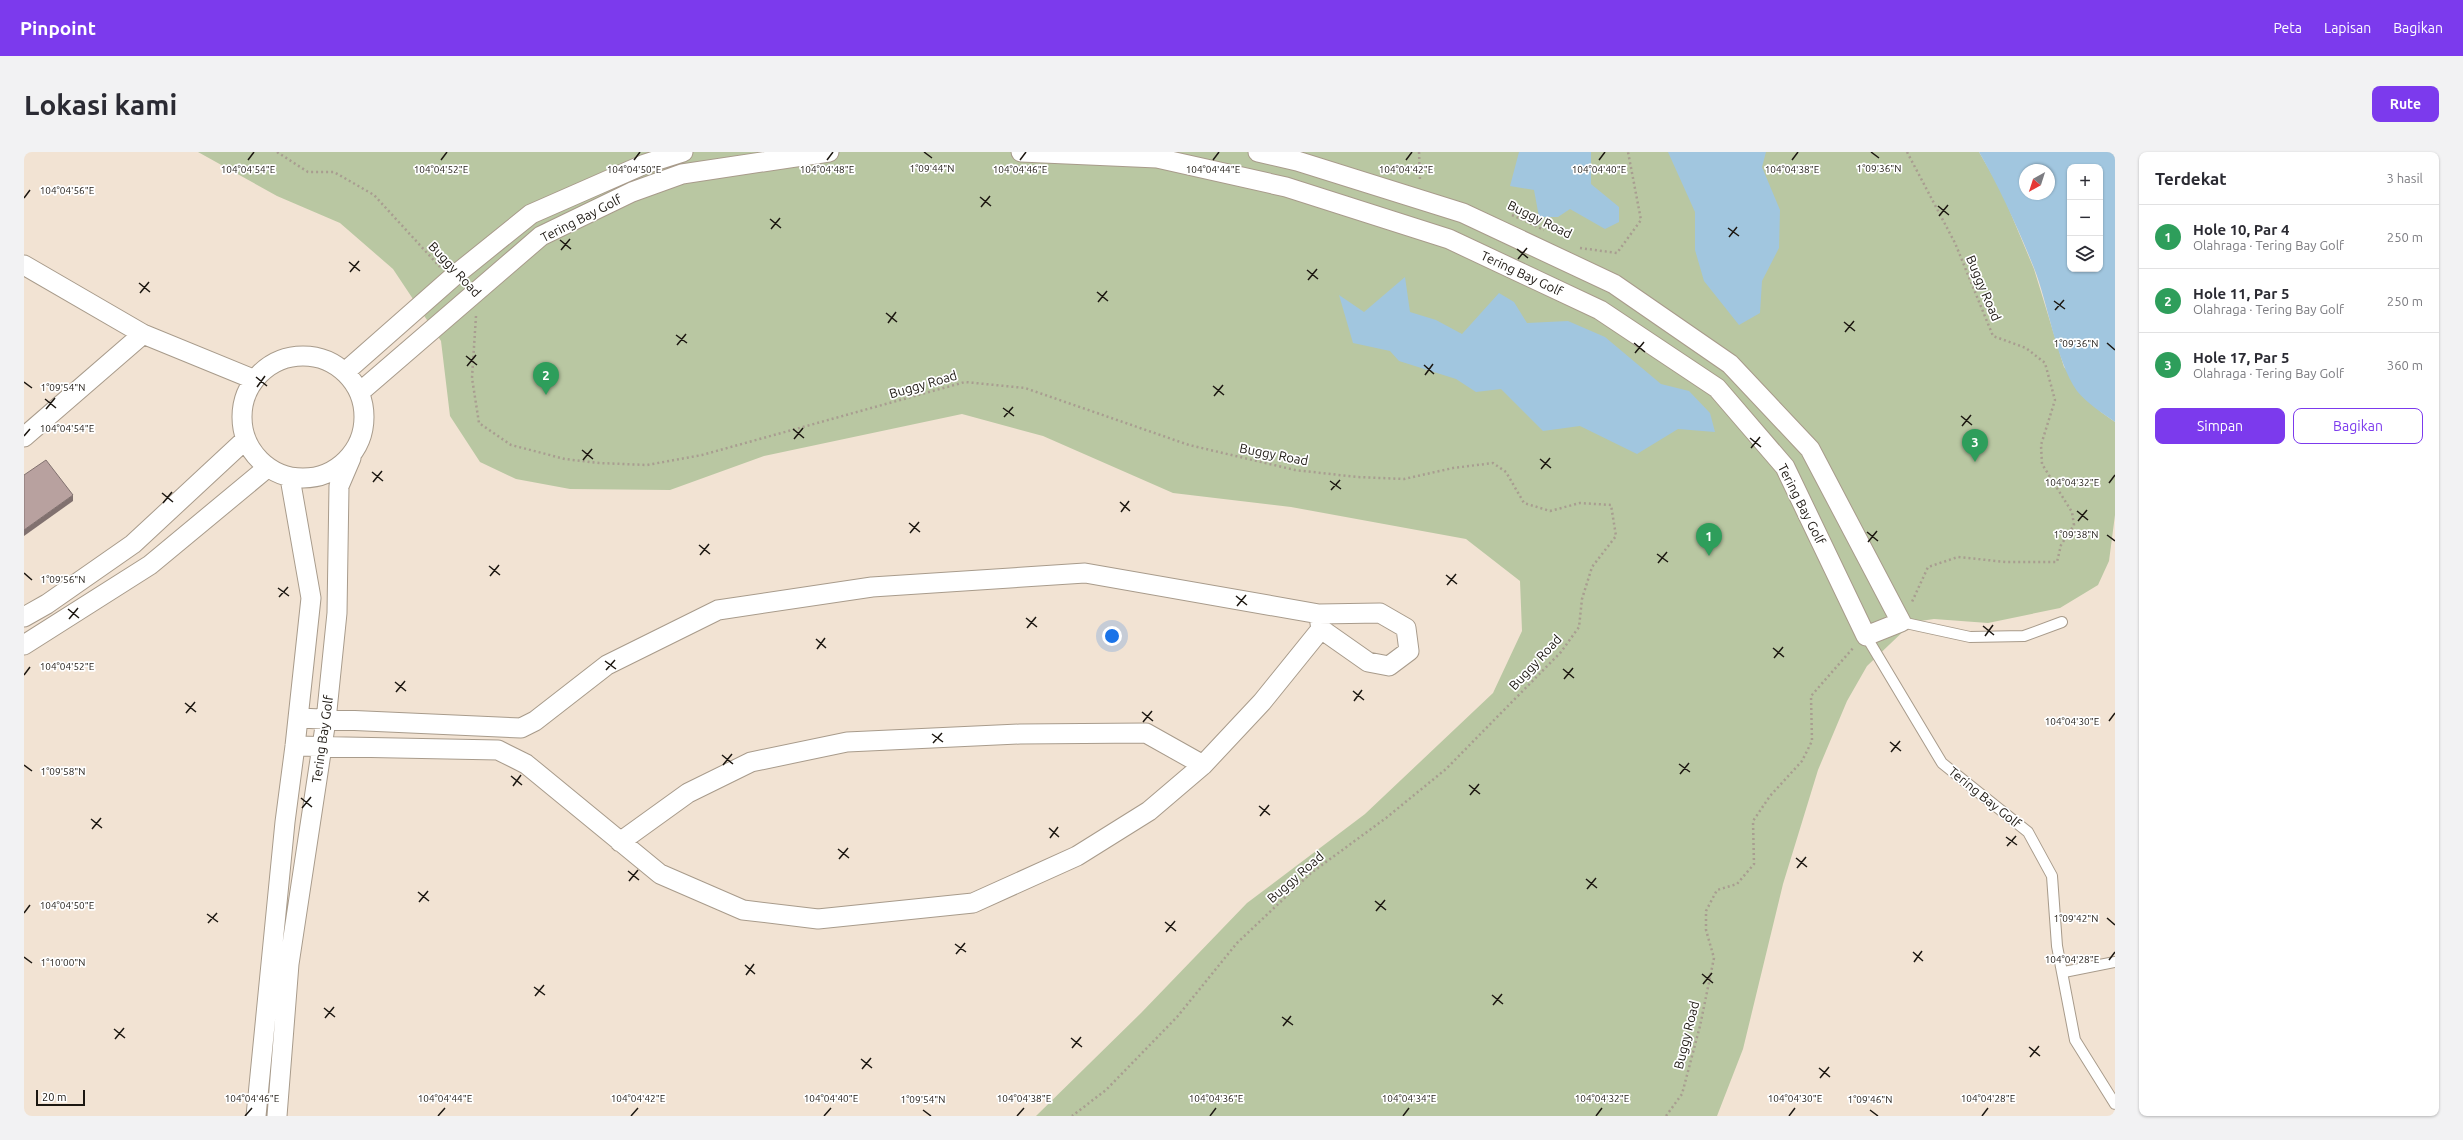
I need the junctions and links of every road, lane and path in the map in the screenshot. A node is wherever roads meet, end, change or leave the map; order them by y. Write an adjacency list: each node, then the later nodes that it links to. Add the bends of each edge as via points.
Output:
1 (277, 152): 16 (path, Buggy Road, via 308,172 334,172 374,195)
2 (683, 152): 16 (street, Tering Bay Golf, via 645,164 531,214)
3 (829, 152): 17 (street, Tering Bay Golf, via 682,174 632,192 541,236)
4 (1021, 152): 30 (street, Tering Bay Golf, via 1157,158 1286,187 1449,239 1600,310 1717,388 1785,467)
5 (1258, 152): 28 (street, via 1297,161 1463,213 1614,284 1730,364 1810,449)
6 (1419, 152): 10 (path)
7 (1628, 152): 14 (path, Buggy Road, via 1642,220 1617,253)
8 (1907, 152): 28 (path, Buggy Road, via 1954,243 1993,336 2026,348 2045,363 2055,400 2041,445 2042,464 2072,512 2074,525 2061,545 2057,562 2006,562 1958,557 1928,567)
9 (1413, 179): 10 (path)
10 (1420, 181): 11 (path)
11 (1427, 184)
12 (1510, 214): 13 (path, Buggy Road)
13 (1550, 233)
14 (1574, 247)
15 (24, 265): 18 (street)
16 (450, 279): 19 (street, Tering Bay Golf)
17 (469, 299): 21 (street, Tering Bay Golf); 43 (path, Buggy Road, via 477,307 472,378 479,423 511,445 565,459 647,465 702,455 965,382 1025,388 1189,446 1295,470 1357,477 1404,478 1493,463 1506,472 1524,503 1550,511 1580,503 1611,505 1616,536 1592,567 1582,599 1579,627 1561,652 1446,769 1386,818 1311,873 1237,943 1177,1017 1106,1090)
18 (142, 334): 20 (street); 22 (street)
19 (345, 372): 20 (street, Tering Bay Golf, via 314,356 281,359); 21 (street, Tering Bay Golf)
20 (253, 379): 23 (street, via 241,408)
21 (360, 392): 24 (street, Tering Bay Golf, via 365,426)
22 (24, 437)
23 (245, 440): 25 (street); 27 (street, via 133,544)
24 (351, 458): 26 (street, via 323,476); 33 (street, Tering Bay Golf, via 339,486 337,612)
25 (267, 468): 26 (street); 31 (street, via 150,565)
26 (290, 478): 32 (street, Tering Bay Golf, via 311,598)
27 (24, 617)
28 (1901, 622): 29 (lane, via 1970,638 2024,636); 30 (street)
29 (2062, 622)
30 (1866, 636): 39 (lane, Tering Bay Golf, via 1942,763 2028,832 2052,876 2057,946); 44 (path, Buggy Road, via 1842,658 1811,696 1812,741 1802,761 1770,796 1753,821 1754,864 1736,884 1717,890 1706,912 1706,930 1714,958 1682,1094)
31 (24, 645)
32 (299, 718): 33 (street); 34 (street, Tering Bay Golf)
33 (326, 720): 35 (street, Tering Bay Golf); 36 (street, via 521,728 535,721 607,665 718,610 872,587 1085,573 1320,621 1262,702)
34 (296, 746): 35 (street); 41 (street, Tering Bay Golf, via 285,822)
35 (321, 748): 37 (street, via 498,750 526,764); 42 (street, Tering Bay Golf, via 289,964)
36 (1203, 765): 37 (street, via 1146,733 1020,734 847,742 751,762 688,793); 37 (street, via 1149,811 1077,856 974,903 818,919 743,910 660,874)
37 (620, 842)
38 (2115, 962): 39 (lane)
39 (2064, 972): 40 (lane, Tering Bay Golf, via 2075,1040)
40 (2115, 1104)
41 (256, 1116)
42 (277, 1116)
43 (1072, 1116)
44 (1666, 1116)

